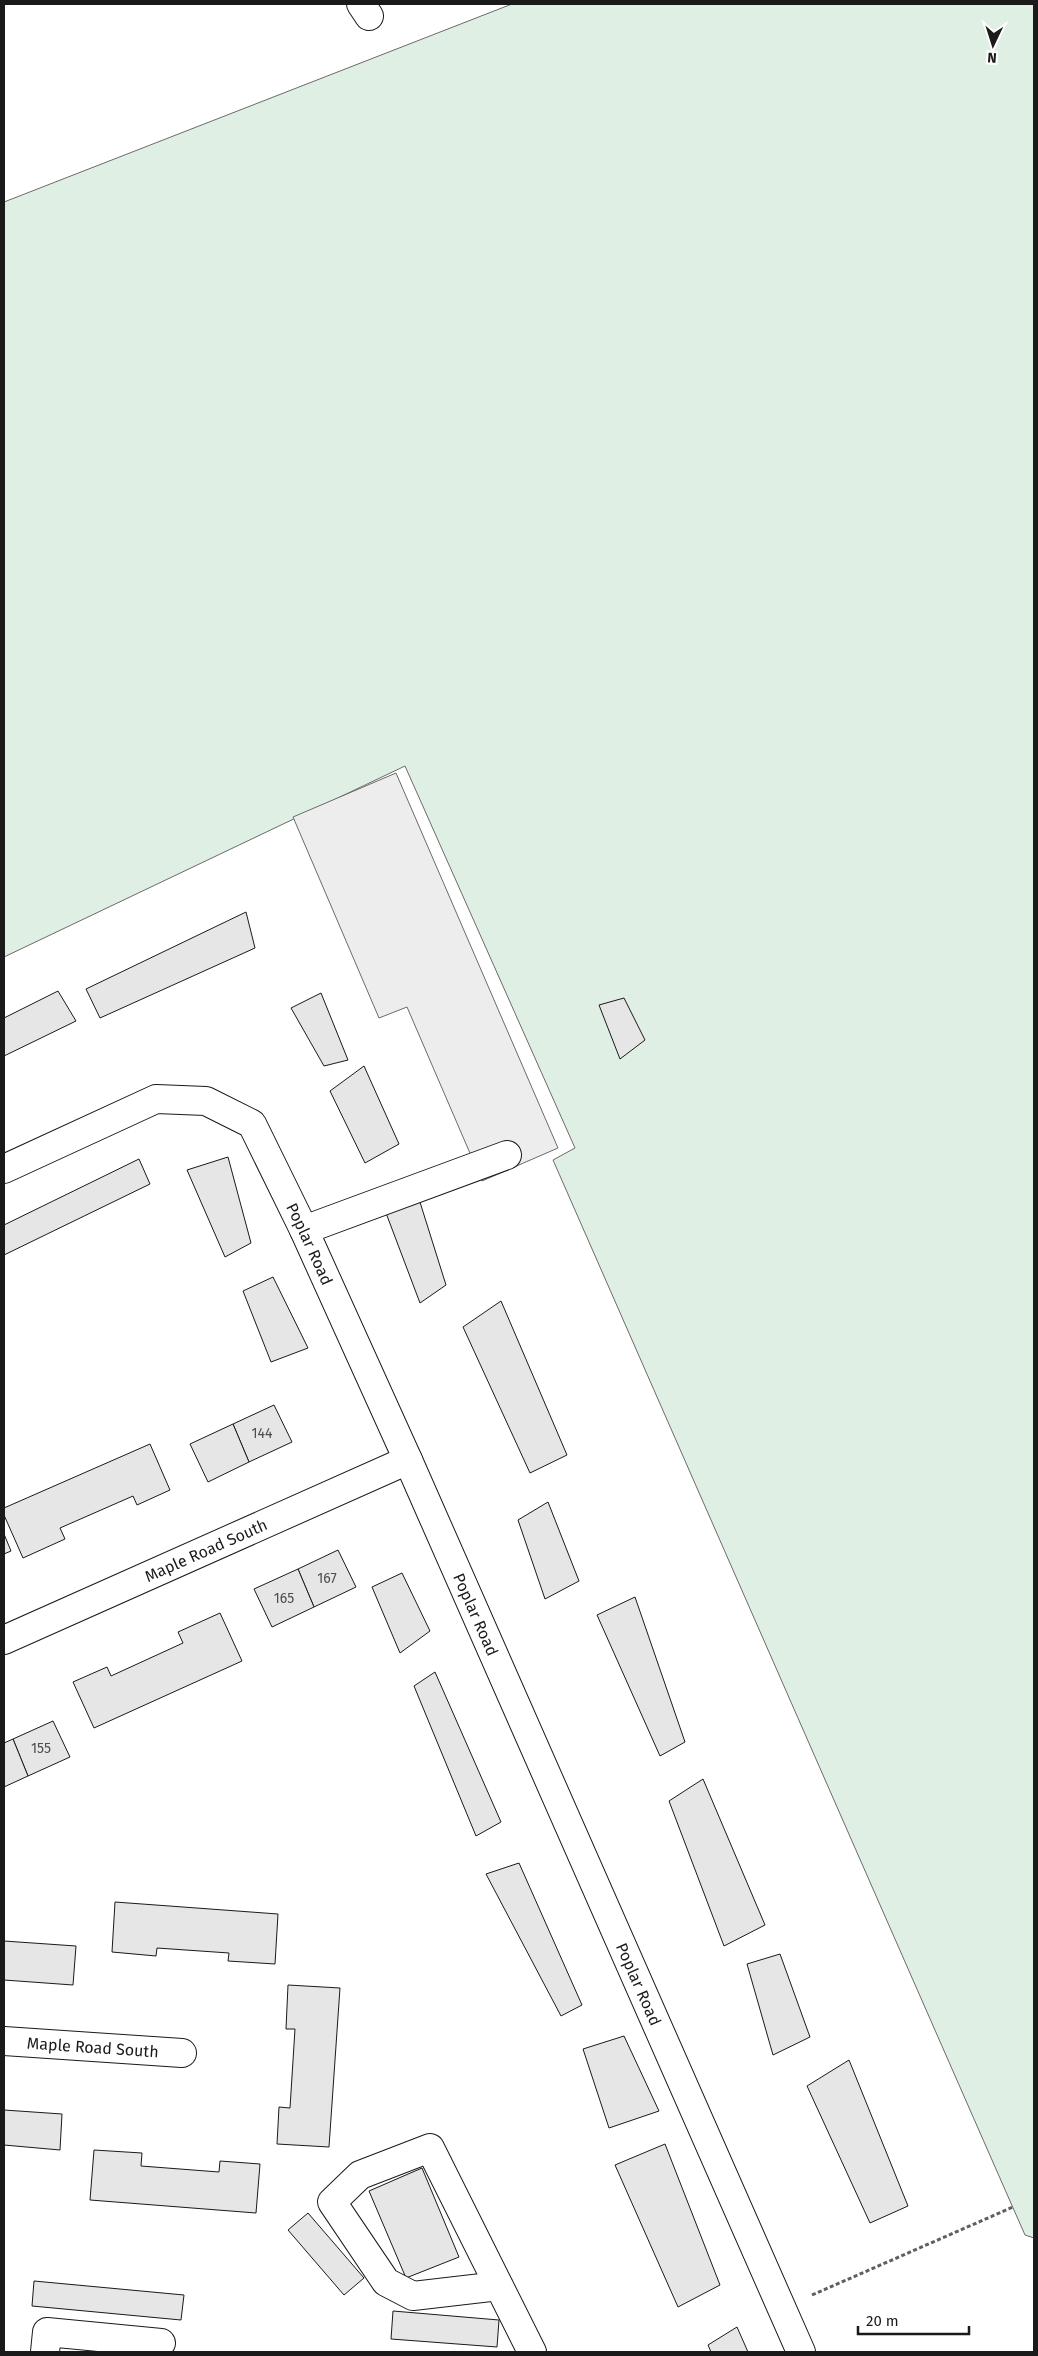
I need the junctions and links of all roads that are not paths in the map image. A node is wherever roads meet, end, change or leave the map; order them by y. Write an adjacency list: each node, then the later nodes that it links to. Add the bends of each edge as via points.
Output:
1 (507, 1155): 3 (street)
2 (4, 1169): 3 (street, Poplar Road, via 156,1099 206,1101 252,1124)
3 (304, 1230): 4 (street, Poplar Road)
4 (408, 1460): 5 (street, Maple Road South); 12 (street, Poplar Road)
5 (4, 1640)
6 (4, 2041): 7 (street, Maple Road South)
7 (182, 2053)
8 (499, 2286): 8 (street, via 413,2296 386,2282 332,2202 360,2175 430,2148); 11 (street)
9 (161, 2343): 10 (street, via 47,2332)
10 (45, 2352)
11 (532, 2352)
12 (801, 2352)

